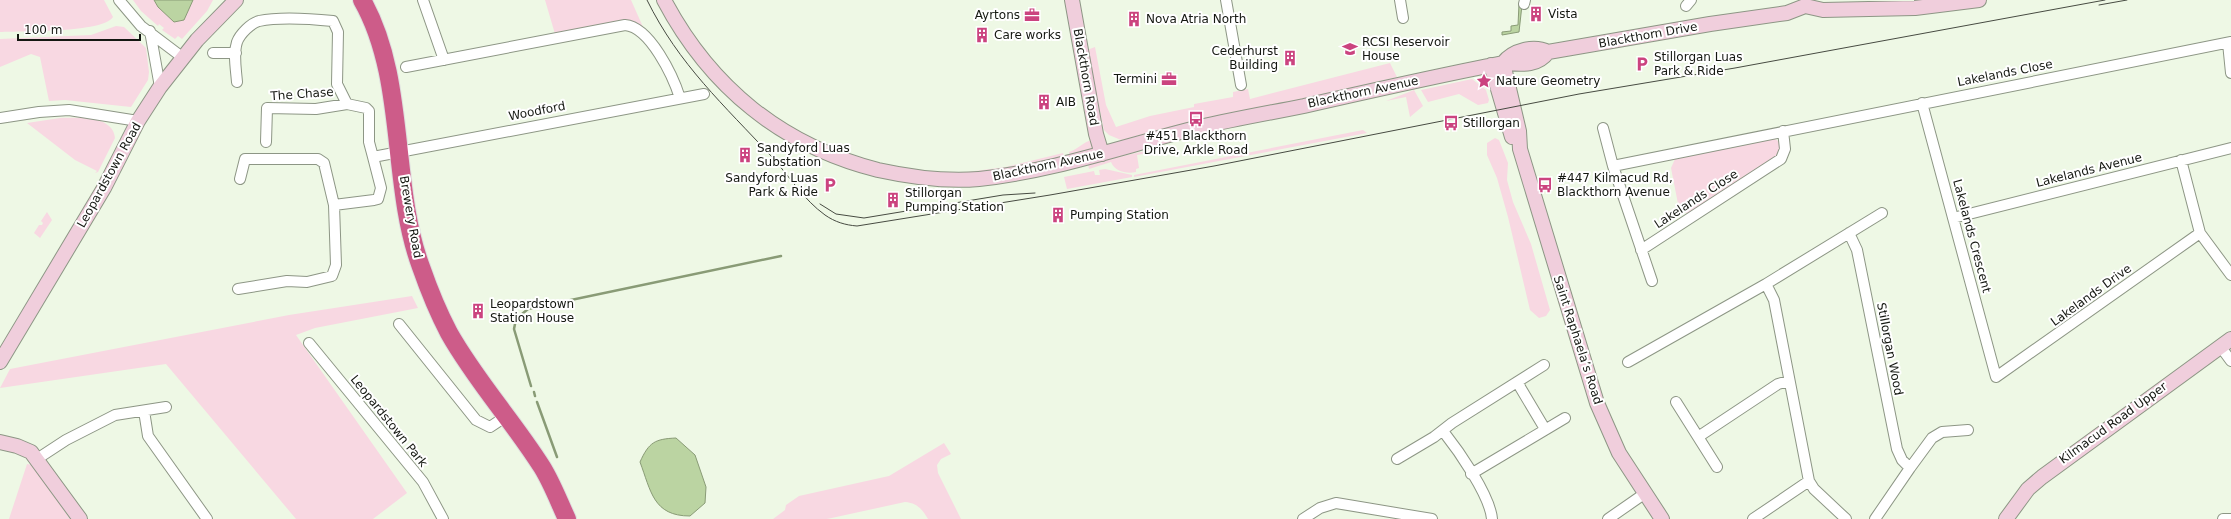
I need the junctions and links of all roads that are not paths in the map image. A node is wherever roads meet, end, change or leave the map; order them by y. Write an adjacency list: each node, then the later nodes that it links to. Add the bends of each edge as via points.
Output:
1 (119, 0): 17 (street, via 141,26)
2 (222, 0): 16 (street)
3 (236, 0): 16 (street, Leopardstown Road)
4 (362, 0): 39 (highway, Brewery Road, via 382,48)
5 (423, 0): 22 (street)
6 (664, 0): 40 (street, Blackthorn Avenue, via 700,56 746,104 789,135 824,153 854,164 912,177 977,179)
7 (1072, 0): 40 (street, Blackthorn Road, via 1096,134)
8 (1226, 0): 27 (street)
9 (1400, 0): 14 (street)
10 (1800, 0): 15 (street, Blackthorn Drive, via 1791,4 1757,8)
11 (1979, 0): 13 (street, Blackthorn Drive, via 1927,7)
12 (1816, 5): 13 (street, Blackthorn Drive); 15 (street, Blackthorn Drive, via 1787,13)
13 (1832, 5)
14 (1402, 18)
15 (1748, 18): 23 (street, Blackthorn Drive, via 1548,52 1542,60 1524,64)
16 (213, 23): 21 (street, Leopardstown Road)
17 (150, 32): 21 (street); 28 (street)
18 (2230, 42): 25 (street); 31 (street, Lakelands Close)
19 (213, 53): 20 (street)
20 (236, 53): 26 (street, The Chase); 32 (street, The Chase, via 238,42 244,32 258,21 333,21 338,32 337,84)
21 (182, 57): 28 (street, Leopardstown Road)
22 (444, 60): 24 (street); 30 (street, via 632,25 642,32 673,76)
23 (1497, 64): 40 (street, Blackthorn Avenue, via 1200,127); 81 (street, Saint Raphaela’s Road, via 1512,139 1520,149 1597,403 1619,453)
24 (406, 67)
25 (2231, 73)
26 (237, 82)
27 (1241, 85)
28 (160, 86): 34 (street, Leopardstown Road)
29 (704, 94): 30 (street, Woodford)
30 (680, 98): 39 (street, Woodford)
31 (1922, 103): 36 (street, Lakelands Close); 47 (street, Lakelands Crescent)
32 (347, 104): 37 (street, The Chase, via 316,108 267,108); 41 (street, The Chase, via 369,111 369,142)
33 (0, 118): 34 (street, via 69,110)
34 (138, 121): 59 (street, Leopardstown Road, via 104,188)
35 (1603, 128): 43 (street)
36 (1783, 131): 43 (street, Lakelands Close); 50 (street, Lakelands Close, via 1786,149 1781,159)
37 (266, 142)
38 (2231, 148): 42 (street, Lakelands Avenue)
39 (400, 150): 41 (street); 68 (highway, Brewery Road, via 411,229 420,265 433,300 466,360)
40 (1102, 154)
41 (373, 157): 45 (street, via 381,188 378,199)
42 (2181, 160): 47 (street, Lakelands Avenue); 49 (street)
43 (1613, 166): 50 (street)
44 (240, 179): 45 (street, via 245,159 322,160)
45 (334, 205): 54 (street, via 336,265 332,276 307,282 287,280)
46 (1882, 213): 48 (street)
47 (1953, 218): 62 (street, Lakelands Crescent)
48 (1848, 233): 53 (street); 78 (street, Stillorgan Wood, via 1857,250 1897,449 1902,460)
49 (2200, 233): 51 (street); 62 (street, Lakelands Drive)
50 (1641, 250): 52 (street)
51 (2231, 275)
52 (1652, 281)
53 (1766, 284): 60 (street); 63 (street, via 1774,300)
54 (238, 289)
55 (399, 324): 68 (street, via 476,420 490,427)
56 (2225, 342): 58 (street); 83 (street, Kilmacud Road Upper, via 2042,477 2028,489)
57 (309, 343): 86 (street, Leopardstown Park, via 422,482)
58 (2231, 361)
59 (0, 362)
60 (1628, 362)
61 (1544, 365): 64 (street)
62 (1996, 377)
63 (1789, 381): 73 (street, via 1778,384); 80 (street)
64 (1518, 382): 70 (street); 72 (street)
65 (1676, 402): 73 (street)
66 (166, 406): 67 (street)
67 (144, 411): 76 (street, via 115,415 66,440); 85 (street, via 148,436)
68 (508, 415): 87 (highway, Brewery Road, via 543,469)
69 (1565, 418): 70 (street)
70 (1545, 429): 79 (street)
71 (1968, 430): 78 (street, via 1942,432 1932,438)
72 (1443, 431): 75 (street); 79 (street)
73 (1698, 437): 77 (street)
74 (0, 442): 76 (street, via 25,448)
75 (1397, 459)
76 (37, 460): 84 (street)
77 (1717, 467)
78 (1910, 468): 95 (street)
79 (1471, 474): 90 (street, via 1492,511)
80 (1809, 481): 93 (street); 94 (street)
81 (1644, 494): 91 (street); 92 (street, Saint Raphaela’s Road)
82 (1368, 514): 88 (street, via 1336,503 1320,508); 89 (street)
83 (2008, 518)
84 (80, 519)
85 (207, 519)
86 (443, 519)
87 (567, 519)
88 (1303, 519)
89 (1432, 519)
90 (1492, 519)
91 (1608, 519)
92 (1662, 519)
93 (1753, 519)
94 (1846, 519)
95 (1875, 519)
96 (2223, 519): 97 (street)
97 (2231, 519)

